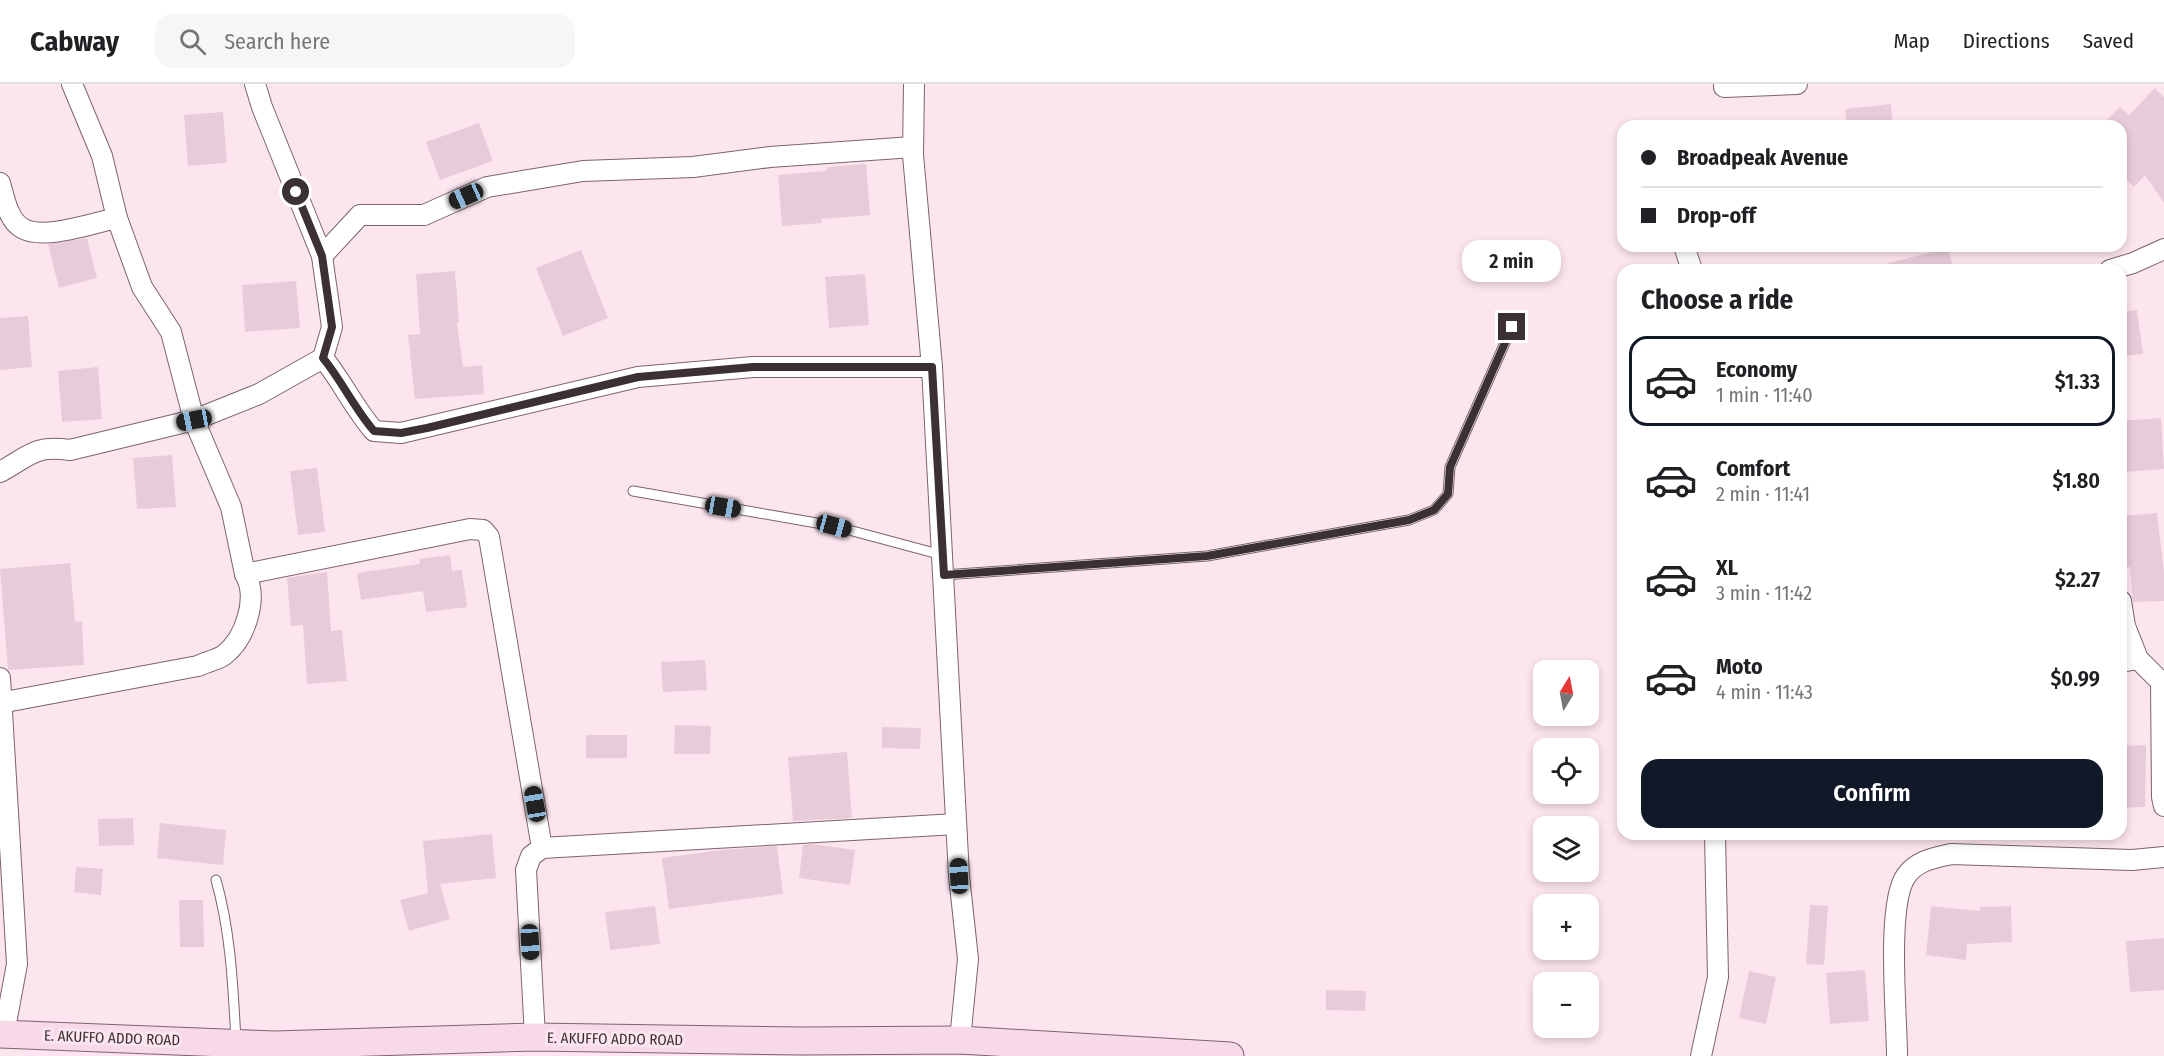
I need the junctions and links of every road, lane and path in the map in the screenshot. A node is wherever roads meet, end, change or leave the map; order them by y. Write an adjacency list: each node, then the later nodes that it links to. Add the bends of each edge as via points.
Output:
1 (72, 84): 8 (street, via 102,156)
2 (255, 84): 10 (street)
3 (914, 84): 6 (street)
4 (1797, 84): 5 (street)
5 (1724, 87)
6 (913, 147): 10 (street, via 693,167 583,171 512,182 487,187 424,214 360,215); 14 (street)
7 (0, 183): 8 (street, via 12,218 21,228 32,232 45,233)
8 (117, 218): 15 (street, via 142,287 171,332)
9 (2164, 249): 11 (street)
10 (322, 256): 13 (street, via 332,327)
11 (2127, 265)
12 (1512, 327): 18 (lane, via 1450,467 1448,494 1434,510 1409,520 1207,556)
13 (323, 358): 14 (street, via 355,410 374,431 401,433 638,377 753,367); 15 (street, via 260,394)
14 (932, 367): 18 (street)
15 (194, 420): 16 (street, via 70,450 51,448 33,452); 19 (street, via 231,507)
16 (0, 472)
17 (633, 491): 18 (lane, via 834,526)
18 (944, 565): 26 (street)
19 (245, 574): 24 (street, via 250,583 246,622 238,641 222,656 198,666); 28 (street, via 471,529 483,530 489,537)
20 (2127, 643): 21 (street)
21 (2129, 660): 23 (street)
22 (0, 678): 24 (street)
23 (2162, 682): 25 (street)
24 (1, 703): 31 (street, via 17,964)
25 (2164, 806)
26 (956, 824): 28 (street); 33 (street, via 968,959)
27 (1715, 840): 36 (street, via 1718,977)
28 (543, 848): 32 (street, via 531,856 526,870)
29 (2164, 857): 37 (street, via 2132,860 1951,854 1924,860 1906,876 1896,906)
30 (216, 880): 34 (lane, via 226,921)
31 (2, 1034): 34 (main road, E. AKUFFO ADDO ROAD)
32 (535, 1037): 33 (main road, E. AKUFFO ADDO ROAD); 34 (main road, E. AKUFFO ADDO ROAD)
33 (960, 1040): 35 (main road, E. AKUFFO ADDO ROAD)
34 (236, 1044)
35 (1230, 1056)
36 (1701, 1056)
37 (1897, 1056)

